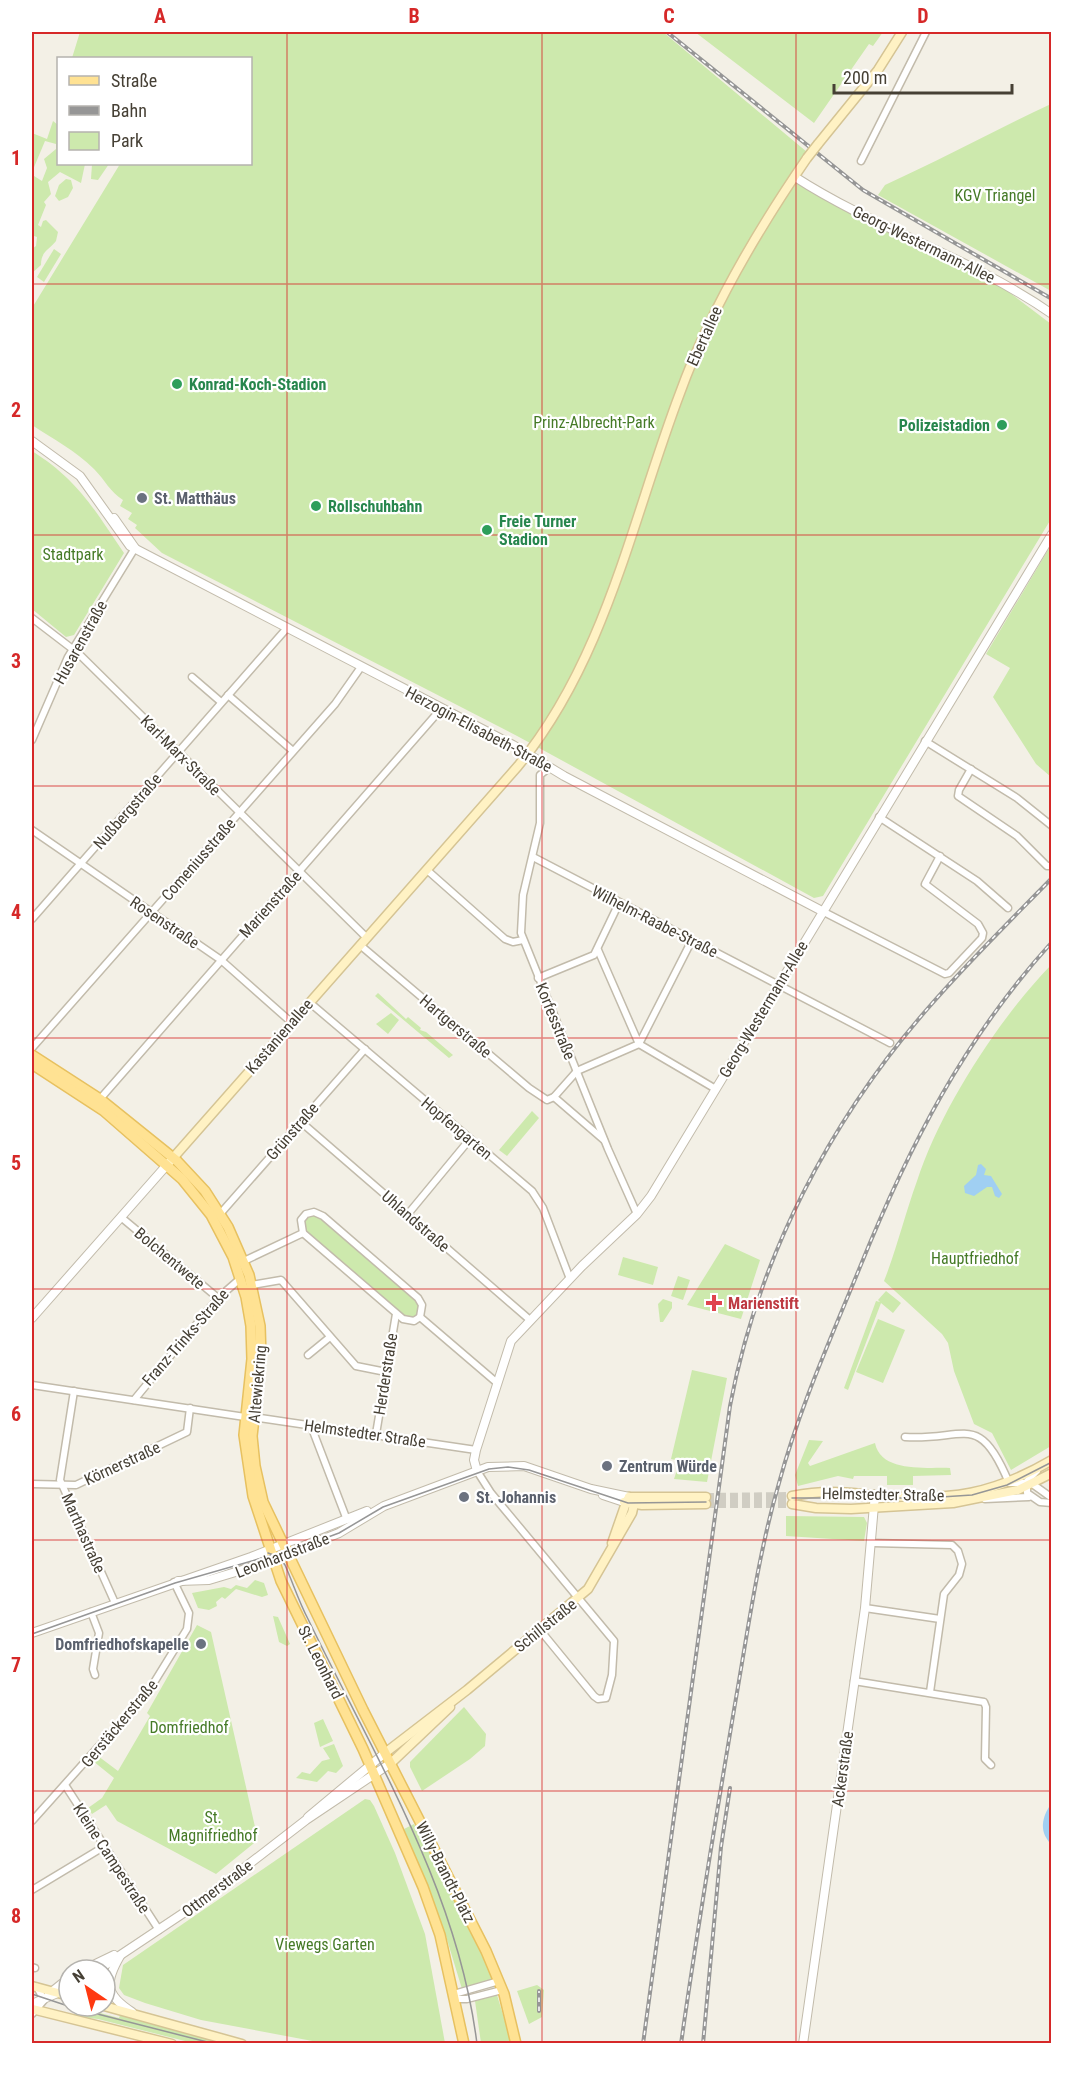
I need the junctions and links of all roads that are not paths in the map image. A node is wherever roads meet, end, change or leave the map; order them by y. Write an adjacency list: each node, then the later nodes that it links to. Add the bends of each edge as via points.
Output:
1 (902, 32): 4 (main road, Ebertallee, bridge, via 878,70)
2 (926, 32): 3 (street)
3 (861, 161)
4 (795, 177): 5 (street, Georg-Westermann-Allee, via 826,197 1006,284); 21 (main road, Ebertallee, via 721,300 676,401 597,633 577,677)
5 (1052, 314)
6 (32, 441): 8 (street, Herzogin-Elisabeth-Straße, via 80,476)
7 (1052, 534): 18 (street, Georg-Westermann-Allee)
8 (135, 548): 10 (street, Herzogin-Elisabeth-Straße); 11 (street, Husarenstraße)
9 (32, 618): 11 (street, Karl-Marx-Straße)
10 (286, 628): 12 (street, Herzogin-Elisabeth-Straße); 14 (street, Nußbergstraße)
11 (72, 649): 17 (street, Husarenstraße); 20 (street, Karl-Marx-Straße)
12 (361, 667): 16 (street, Herzogin-Elisabeth-Straße); 19 (street, Comeniusstraße)
13 (192, 677): 15 (street)
14 (228, 695): 15 (street, Nußbergstraße); 19 (street)
15 (221, 702): 20 (street, Nußbergstraße)
16 (441, 709): 21 (street, Herzogin-Elisabeth-Straße); 33 (street, Marienstraße)
17 (32, 740)
18 (925, 741): 23 (street); 25 (street, Georg-Westermann-Allee)
19 (293, 751): 24 (street, Comeniusstraße)
20 (178, 752): 24 (street, Karl-Marx-Straße); 30 (street, Nußbergstraße)
21 (528, 754): 22 (street, Herzogin-Elisabeth-Straße); 32 (main road, Kastanienallee)
22 (550, 767): 29 (street, Korfesstraße, via 540,775 541,810); 36 (street, Herzogin-Elisabeth-Straße)
23 (971, 769): 26 (street); 31 (street, via 958,796 1012,832)
24 (239, 813): 33 (street, Karl-Marx-Straße); 37 (street, Comeniusstraße)
25 (879, 817): 28 (street); 36 (street, Georg-Westermann-Allee)
26 (1052, 826)
27 (32, 830): 30 (street, Rosenstraße)
28 (940, 856): 35 (street); 36 (street, via 925,884 978,924 983,933 945,974)
29 (533, 857): 34 (street, Wilhelm-Raabe-Straße); 39 (street, Korfesstraße, via 521,909)
30 (80, 864): 37 (street, Rosenstraße); 38 (street, Nußbergstraße)
31 (1049, 866)
32 (427, 870): 39 (street, via 505,939); 41 (main road, Kastanienallee)
33 (299, 872): 41 (street, Karl-Marx-Straße); 43 (street, Marienstraße)
34 (620, 903): 40 (street, Wilhelm-Raabe-Straße); 42 (street)
35 (1008, 908)
36 (822, 911): 45 (street, Georg-Westermann-Allee)
37 (151, 912): 43 (street, Rosenstraße); 50 (street, Comeniusstraße)
38 (32, 919)
39 (523, 940): 44 (street, Korfesstraße)
40 (692, 940): 45 (street, Wilhelm-Raabe-Straße); 49 (street)
41 (363, 942): 46 (main road, Kastanienallee); 56 (street, Hartgerstraße, via 529,1088 547,1100)
42 (598, 950): 44 (street, via 588,958); 49 (street)
43 (221, 960): 47 (street, Rosenstraße); 57 (street, Marienstraße)
44 (538, 978): 54 (street, Korfesstraße)
45 (778, 984): 48 (street, Wilhelm-Raabe-Straße); 55 (street, Georg-Westermann-Allee)
46 (309, 1002): 47 (main road, Kastanienallee); 51 (street, Hopfengarten)
47 (291, 1022): 61 (main road, Kastanienallee)
48 (890, 1043)
49 (639, 1044): 54 (street); 55 (street)
50 (32, 1048)
51 (365, 1049): 58 (street, Grünstraße); 59 (street, Hopfengarten)
52 (32, 1054): 57 (main road, Altewiekring)
53 (32, 1064): 62 (main road, Altewiekring, via 110,1116)
54 (577, 1071): 56 (street); 60 (street, Korfesstraße)
55 (714, 1088): 65 (street, Georg-Westermann-Allee)
56 (554, 1097): 60 (street)
57 (100, 1099): 61 (main road, Altewiekring)
58 (301, 1122): 63 (street, Grünstraße); 64 (street, Uhlandstraße)
59 (470, 1139): 64 (street); 70 (street, Hopfengarten, via 540,1201)
60 (604, 1140): 65 (street, Korfesstraße)
61 (172, 1158): 62 (main road, Kastanienallee); 63 (main road, Altewiekring, via 197,1181)
62 (166, 1166): 66 (street, Kastanienallee); 69 (main road, Altewiekring, via 189,1186 211,1215)
63 (220, 1214): 68 (main road, Altewiekring)
64 (408, 1214): 76 (street, Uhlandstraße)
65 (637, 1214): 70 (street, Georg-Westermann-Allee)
66 (122, 1218): 72 (street, Bolchentwete); 75 (street, Kastanienallee)
67 (303, 1233): 68 (street); 73 (street); 74 (street, via 300,1223 306,1214 323,1216 418,1298 422,1305)
68 (244, 1261): 71 (main road, Altewiekring)
69 (241, 1278): 72 (street, Franz-Trinks-Straße); 85 (main road, Altewiekring, via 252,1341)
70 (570, 1278): 76 (street, Georg-Westermann-Allee)
71 (257, 1284): 77 (street, via 281,1280); 85 (main road, Altewiekring, via 261,1340)
72 (218, 1298): 83 (street, Franz-Trinks-Straße)
73 (396, 1314): 74 (street, via 410,1321); 79 (street, Herderstraße)
74 (420, 1317): 80 (street)
75 (32, 1318)
76 (531, 1320): 80 (street, Georg-Westermann-Allee, via 511,1341)
77 (330, 1337): 78 (street); 79 (street, via 356,1366)
78 (308, 1355)
79 (386, 1372): 87 (street, Herderstraße)
80 (496, 1382): 89 (street, Georg-Westermann-Allee)
81 (32, 1385): 82 (street, Helmstedter Straße)
82 (74, 1391): 83 (street, Helmstedter Straße); 96 (street, Marthastraße, via 60,1480)
83 (134, 1400): 84 (street, Helmstedter Straße)
84 (190, 1408): 85 (street, Helmstedter Straße); 96 (street, Körnerstraße, via 187,1432 76,1485)
85 (249, 1417): 86 (street, Helmstedter Straße); 109 (main road, Altewiekring, via 259,1486 267,1513); 110 (main road, Altewiekring, via 245,1454 249,1482)
86 (311, 1425): 87 (street, Helmstedter Straße); 107 (street)
87 (376, 1434): 89 (street, Helmstedter Straße)
88 (904, 1437): 93 (street, via 981,1437)
89 (476, 1450): 91 (street, Georg-Westermann-Allee)
90 (1049, 1461): 93 (main road, Helmstedter Straße); 95 (street)
91 (477, 1470): 102 (street, Leonhardstraße, via 524,1466); 106 (street, Leonhardstraße); 112 (street, via 491,1493)
92 (1049, 1474): 95 (main road, Helmstedter Straße); 97 (street, via 1043,1483)
93 (1010, 1483): 95 (street); 98 (main road, Helmstedter Straße, via 959,1495); 99 (street, Helmstedter Straße)
94 (32, 1484): 96 (street, Körnerstraße)
95 (1028, 1484): 97 (street); 99 (main road, Helmstedter Straße); 100 (street)
96 (63, 1485): 113 (street, Marthastraße)
97 (1045, 1493): 101 (street)
98 (875, 1494): 105 (street, Ackerstraße); 105 (main road, Helmstedter Straße, via 816,1491 792,1500 816,1508)
99 (988, 1498): 100 (street, Helmstedter Straße); 105 (main road, Helmstedter Straße)
100 (1032, 1498): 104 (street, Helmstedter Straße)
101 (1052, 1498)
102 (629, 1501): 103 (main road); 112 (main road, Schillstraße, via 595,1579)
103 (706, 1501)
104 (1052, 1503)
105 (875, 1507): 108 (street, Ackerstraße)
106 (380, 1508): 107 (street, Leonhardstraße); 109 (street, Leonhardstraße, via 339,1533)
107 (347, 1520): 109 (street, Leonhardstraße)
108 (873, 1543): 114 (street, Ackerstraße); 116 (street, via 952,1545 958,1551 962,1564 959,1575 944,1594)
109 (286, 1549): 110 (street, Leonhardstraße); 123 (main road, St. Leonhard)
110 (273, 1554): 111 (street, Leonhardstraße, via 223,1577); 125 (main road, St. Leonhard, via 281,1581)
111 (176, 1582): 113 (street, Leonhardstraße); 128 (street, Gerstäckerstraße, via 190,1618 187,1629 150,1689)
112 (578, 1599): 117 (main road, Schillstraße); 117 (street, via 614,1641 608,1695 598,1699)
113 (115, 1603): 115 (street, Leonhardstraße)
114 (865, 1608): 116 (street); 120 (street, Ackerstraße)
115 (91, 1612): 118 (street, Leonhardstraße); 119 (street, via 99,1633)
116 (940, 1619): 122 (street)
117 (540, 1630): 121 (main road, Schillstraße)
118 (32, 1633)
119 (95, 1675)
120 (854, 1681): 122 (street); 150 (street, Ackerstraße)
121 (467, 1690): 123 (main road, Schillstraße); 124 (main road, Schillstraße)
122 (930, 1692): 126 (street, via 984,1702 985,1759)
123 (385, 1752): 124 (main road, St. Leonhard); 125 (street, Ottmerstraße)
124 (391, 1763): 127 (street, Ottmerstraße); 138 (main road, Willy-Brandt-Platz)
125 (370, 1764): 127 (main road, St. Leonhard); 129 (street, Ottmerstraße)
126 (991, 1765)
127 (375, 1774): 129 (street, Ottmerstraße); 140 (main road, Willy-Brandt-Platz, via 434,1916)
128 (65, 1785): 130 (street, Gerstäckerstraße); 131 (street, Kleine Campestraße)
129 (306, 1820): 133 (street, Ottmerstraße)
130 (32, 1821)
131 (105, 1846): 132 (street); 133 (street, Kleine Campestraße)
132 (32, 1890)
133 (159, 1930): 134 (street, Ottmerstraße)
134 (123, 1951): 135 (street, Ottmerstraße); 136 (street, Ottmerstraße); 144 (street, via 110,1975 109,1987 118,2002)
135 (108, 1958)
136 (114, 1958)
137 (34, 1986): 139 (main road); 141 (street)
138 (500, 1986): 140 (street); 149 (main road, Willy-Brandt-Platz)
139 (55, 1992): 141 (street)
140 (455, 1997): 148 (main road, Willy-Brandt-Platz)
141 (44, 2000): 142 (street); 145 (street)
142 (32, 2009): 145 (main road)
143 (117, 2009): 144 (main road)
144 (136, 2014): 147 (main road)
145 (56, 2015): 146 (main road)
146 (172, 2043)
147 (242, 2043)
148 (464, 2043)
149 (516, 2043)
150 (803, 2043)

